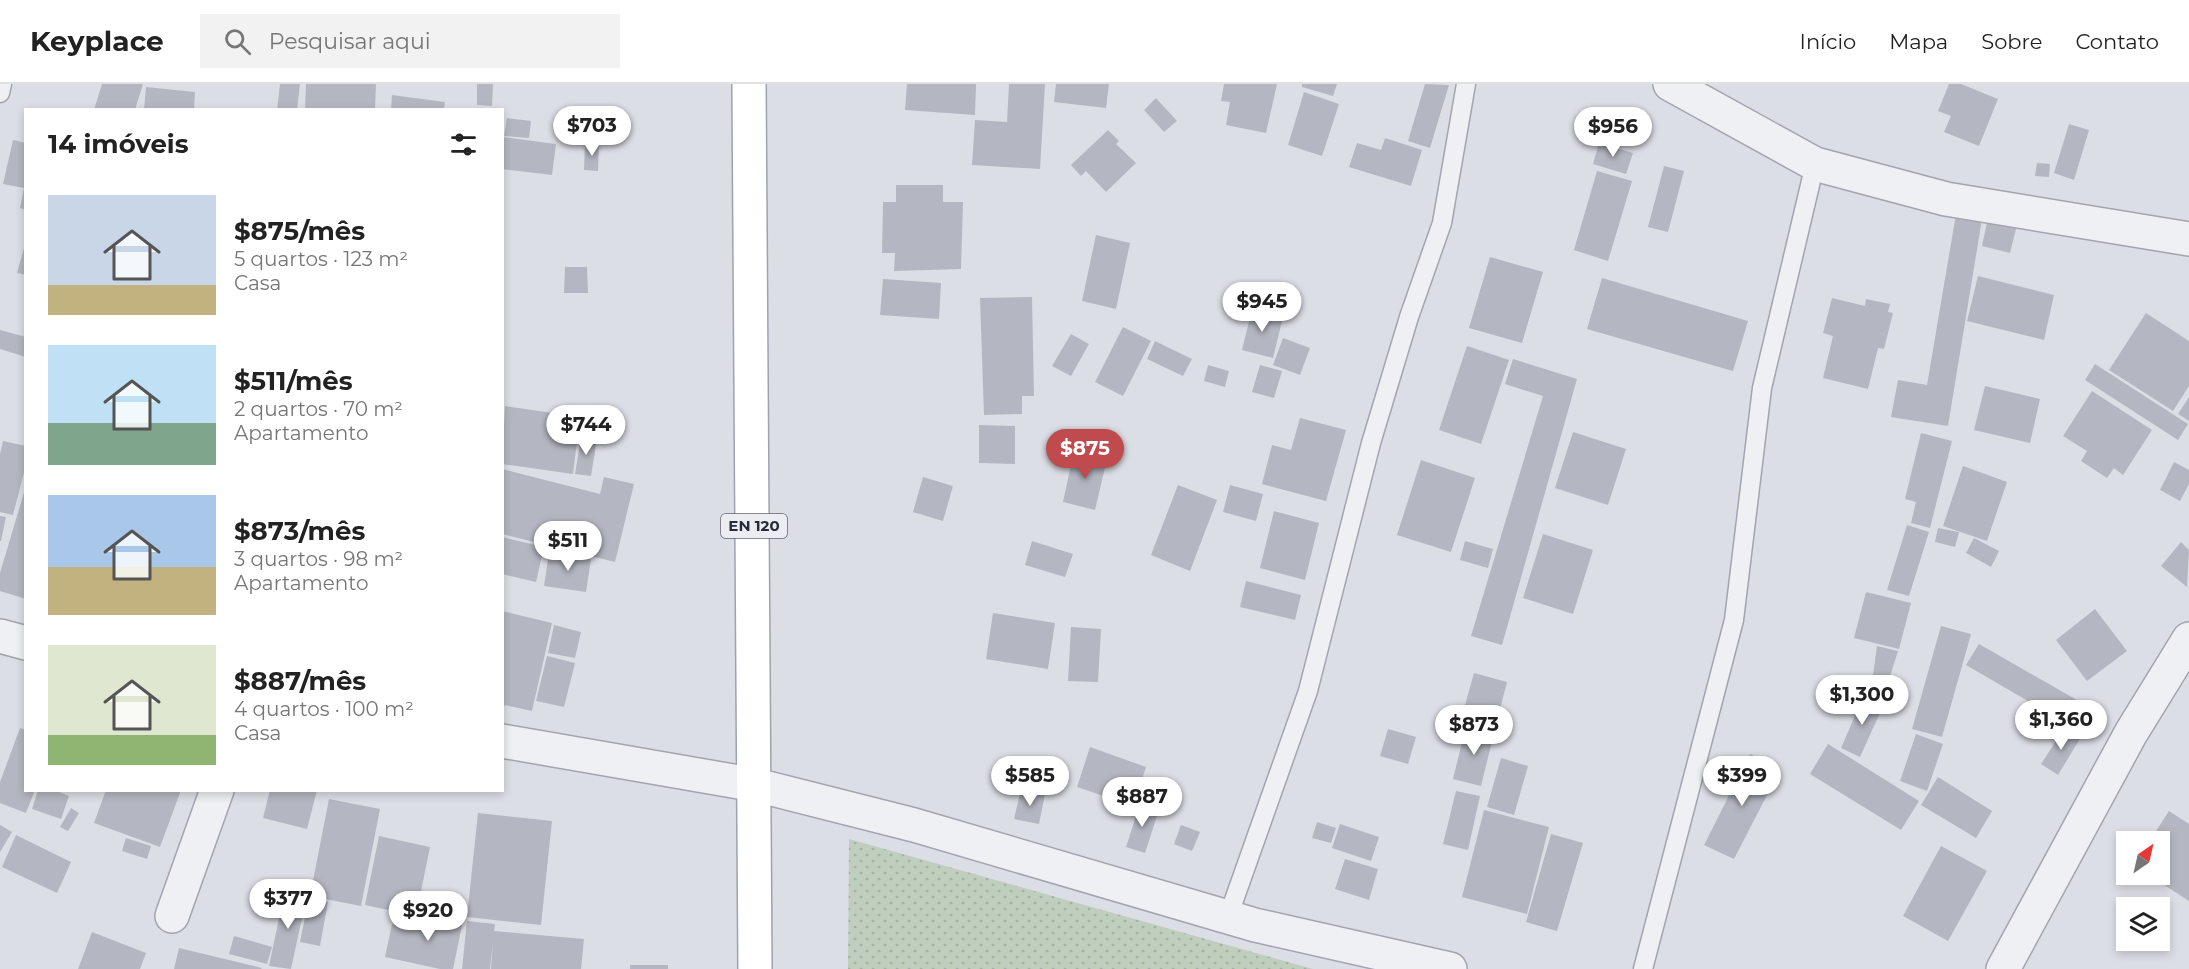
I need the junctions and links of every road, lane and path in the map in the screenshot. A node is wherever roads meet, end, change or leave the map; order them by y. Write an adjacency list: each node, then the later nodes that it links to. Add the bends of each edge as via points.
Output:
1 (3, 84): 5 (lane)
2 (749, 84): 12 (main road, EN 120)
3 (1466, 84): 15 (lane, via 1442,223 1371,443 1308,691)
4 (1670, 84): 6 (street)
5 (0, 93)
6 (1815, 164): 7 (street, via 1946,199); 18 (lane, via 1761,388 1734,620)
7 (2189, 239)
8 (0, 636): 10 (street)
9 (2189, 639): 19 (street, via 2131,733)
10 (24, 642)
11 (504, 741): 12 (street)
12 (756, 785): 15 (street, via 914,825); 16 (main road, EN 120)
13 (216, 792): 14 (street)
14 (172, 916)
15 (1228, 917): 17 (street)
16 (755, 969)
17 (1450, 969)
18 (1643, 969)
19 (2003, 969)

